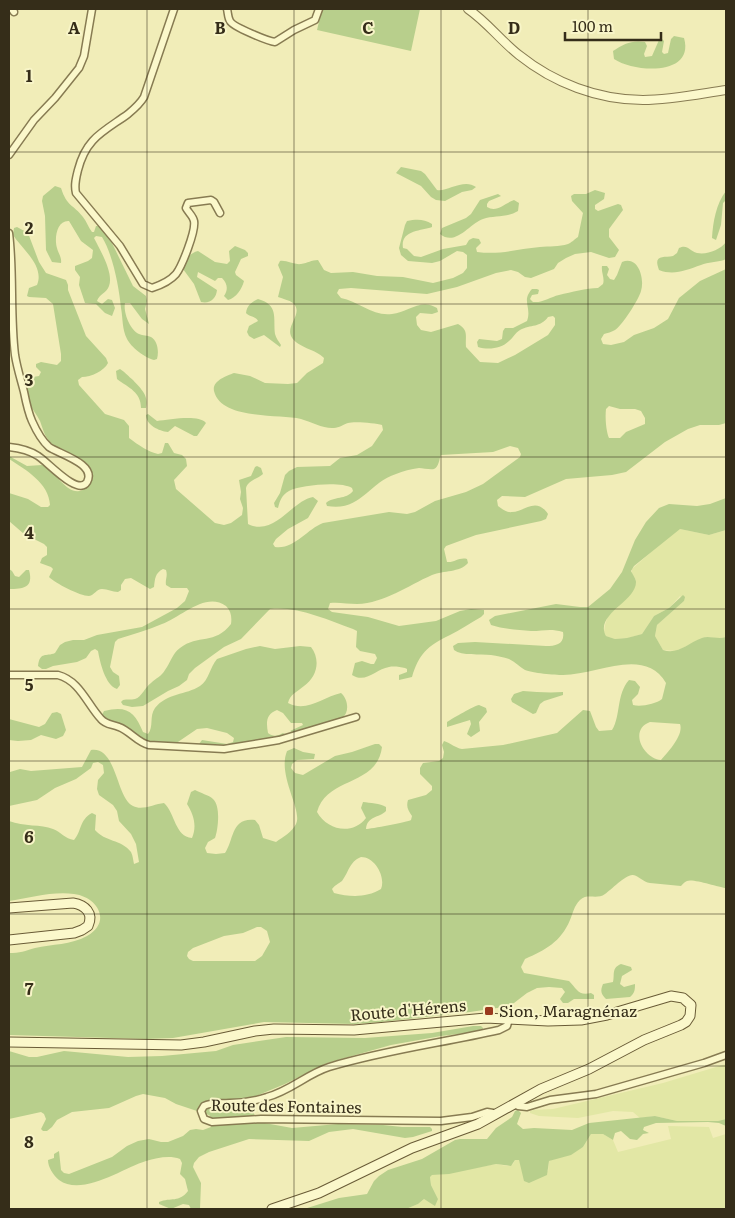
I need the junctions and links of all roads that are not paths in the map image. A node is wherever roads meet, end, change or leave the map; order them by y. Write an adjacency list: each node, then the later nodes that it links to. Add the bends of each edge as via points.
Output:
1 (92, 9): 7 (street, via 79,68)
2 (174, 9): 8 (street, via 144,98 102,130 86,149 75,184 76,194 120,246 143,284 152,288 171,278 182,263 194,228 194,220 186,208 188,203 211,200)
3 (227, 9): 4 (street, via 232,24 275,42 315,20)
4 (319, 9)
5 (468, 9): 6 (street, via 535,66 564,83 590,92 643,100)
6 (726, 90)
7 (9, 155)
8 (220, 214)
9 (9, 233): 10 (street, via 15,356 29,412 45,443 83,465 88,471 88,480 81,486 73,484 37,456)
10 (9, 447)
11 (9, 675): 12 (street, via 65,677 78,688 104,722 149,745 224,749 279,740)
12 (356, 717)
13 (9, 908): 14 (main road, via 73,903 86,909 90,918 88,926 77,932)
14 (9, 940)
15 (509, 1019): 16 (main road, Route d'Hérens, via 476,1018 354,1030 266,1030 181,1045); 18 (main road, Route d'Hérens, via 581,1020 671,996 685,1000 692,1010 683,1024); 19 (street, Route des Fontaines, via 507,1026 499,1030 336,1065 316,1071 269,1097 209,1104 202,1111 204,1120 212,1122 262,1119 441,1121 487,1112)
16 (9, 1042)
17 (726, 1055): 18 (street, via 596,1094 550,1100 527,1107)
18 (515, 1104): 19 (main road, Route d'Hérens)
19 (495, 1116): 20 (main road, Route d'Hérens, via 412,1148 319,1193)
20 (272, 1209)

